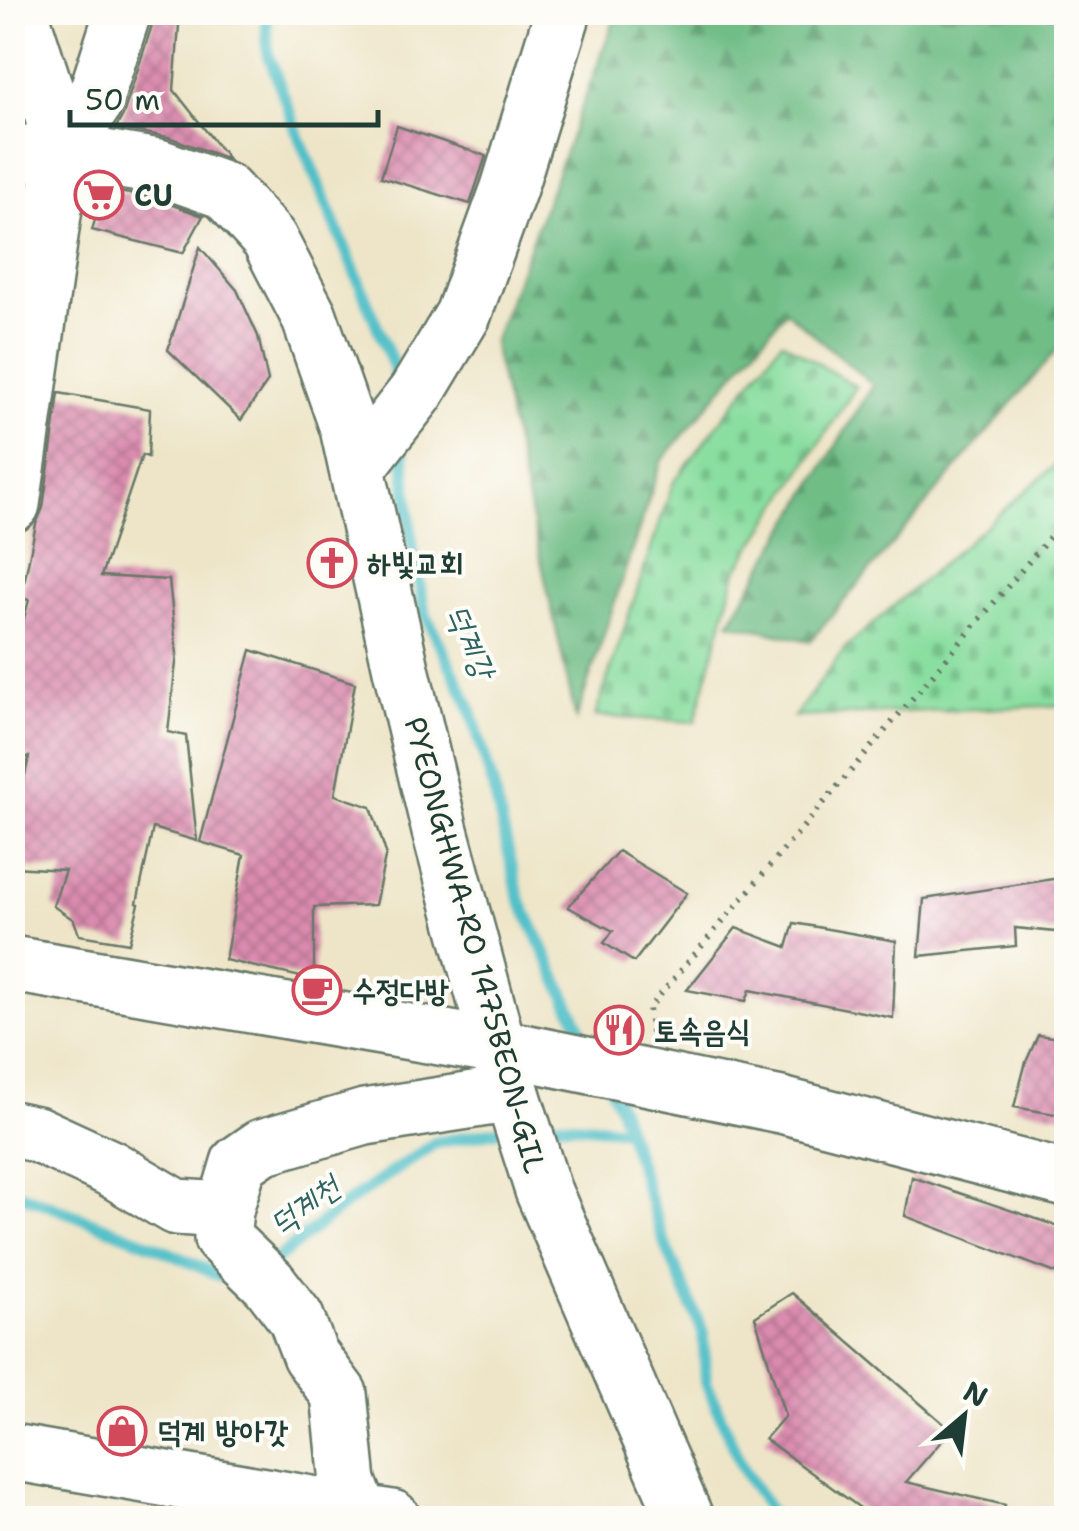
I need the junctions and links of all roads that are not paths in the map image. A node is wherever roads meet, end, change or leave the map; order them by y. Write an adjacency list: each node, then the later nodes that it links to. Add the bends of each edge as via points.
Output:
1 (20, 12): 4 (street, via 50,101)
2 (123, 12): 4 (street, via 93,105)
3 (563, 12): 5 (street, via 463,315 416,393)
4 (37, 153): 5 (street, PYEONGHWA-RO 1475BEON-GIL, via 158,166 226,191 269,239 309,316 348,428); 6 (street)
5 (371, 449): 8 (street, PYEONGHWA-RO 1475BEON-GIL, via 401,669)
6 (12, 504)
7 (12, 964): 8 (street)
8 (508, 1080): 10 (street, via 574,1063 782,1105); 11 (street, via 262,1147 239,1163); 14 (street, PYEONGHWA-RO 1475BEON-GIL, via 543,1190)
9 (12, 1129): 11 (street, via 110,1168)
10 (1066, 1179)
11 (242, 1247): 13 (street, via 296,1318 310,1355 338,1394 348,1482)
12 (12, 1452): 13 (street)
13 (372, 1516)
14 (685, 1518)

